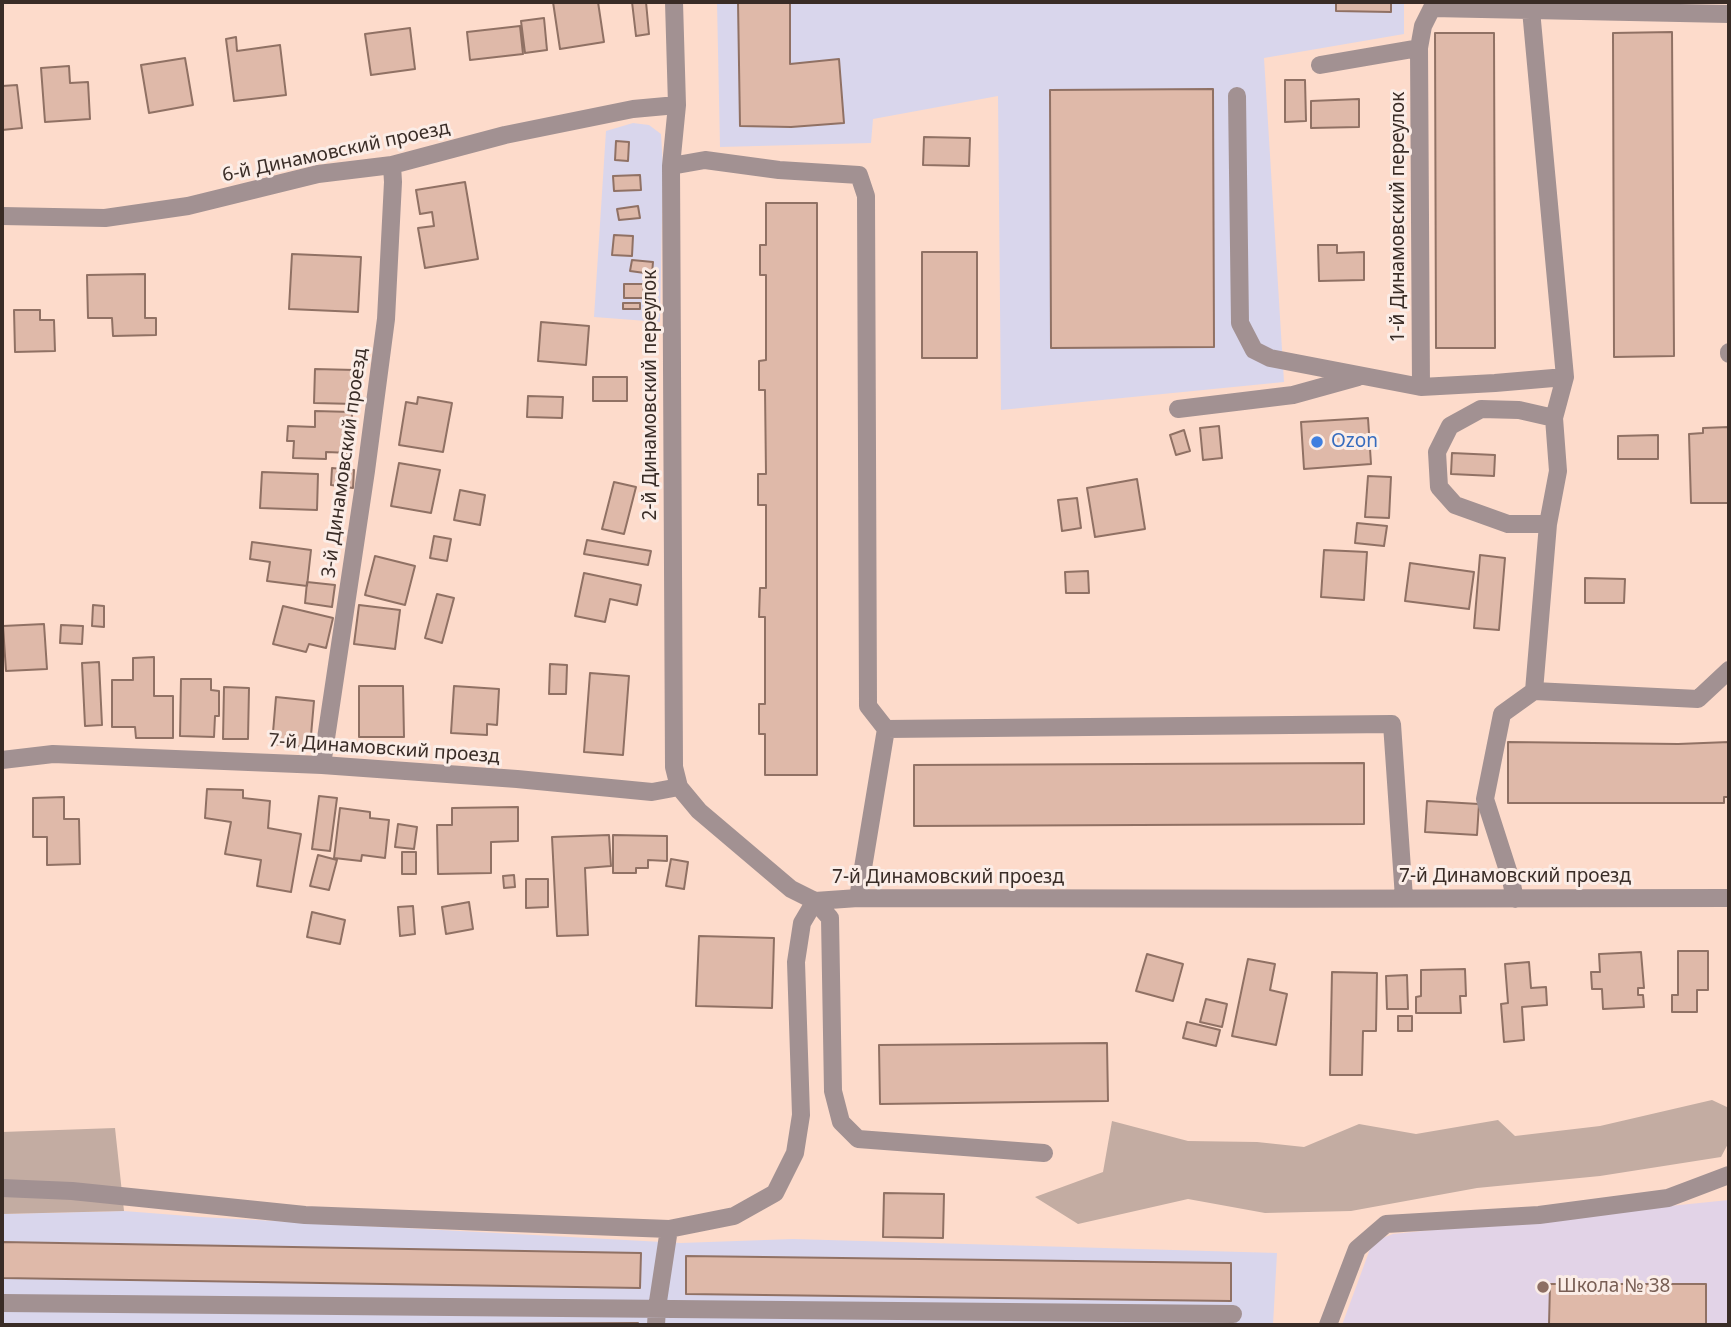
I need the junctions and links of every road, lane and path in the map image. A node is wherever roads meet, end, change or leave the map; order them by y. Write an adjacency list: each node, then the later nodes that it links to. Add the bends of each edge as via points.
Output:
1 (674, 2): 7 (street, 2-й Динамовский переулок)
2 (1531, 10): 3 (street); 4 (street, 1-й Динамовский переулок, via 1432,8); 12 (street)
3 (1729, 14)
4 (1419, 48): 5 (street); 13 (street, 1-й Динамовский переулок)
5 (1320, 65)
6 (1237, 96): 11 (street, via 1240,323 1254,350 1270,358)
7 (677, 105): 8 (street, 6-й Динамовский проезд, via 531,130); 9 (street, 2-й Динамовский переулок)
8 (391, 165): 10 (street, 6-й Динамовский проезд, via 318,174 188,206 105,218); 21 (street, 3-й Динамовский проезд, via 386,319)
9 (671, 166): 19 (street, via 705,160 859,175 866,196 868,706); 22 (street, 2-й Динамовский переулок, via 674,767)
10 (2, 216)
11 (1361, 376): 13 (street); 14 (street, via 1293,395)
12 (1565, 377): 13 (street); 15 (street)
13 (1420, 387)
14 (1178, 409)
15 (1554, 418): 16 (street, via 1558,471); 16 (street, via 1481,409 1450,426 1437,452 1439,487 1454,505 1508,524)
16 (1548, 524): 18 (street)
17 (1729, 670): 18 (street, via 1698,699)
18 (1534, 691): 26 (street, via 1502,714 1485,799)
19 (886, 729): 23 (street); 24 (street, via 1392,724)
20 (2, 760): 21 (street, 7-й Динамовский проезд, via 53,754)
21 (322, 765): 22 (street, 7-й Динамовский проезд, via 652,792)
22 (679, 788): 27 (street, 7-й Динамовский проезд, via 699,811 791,889)
23 (858, 898): 24 (street, 7-й Динамовский проезд); 27 (street, 7-й Динамовский проезд)
24 (1405, 898): 26 (street, 7-й Динамовский проезд)
25 (1729, 898): 26 (street, 7-й Динамовский проезд)
26 (1515, 899)
27 (815, 901): 28 (street, via 830,918 833,1091 841,1122 858,1139); 31 (street, via 802,923 796,962 801,1115 794,1153 775,1193 734,1216)
28 (1044, 1153)
29 (1729, 1175): 35 (street, via 1668,1198 1539,1215 1386,1224 1356,1249)
30 (2, 1188): 31 (street, via 305,1215)
31 (668, 1229): 34 (street)
32 (2, 1303): 34 (street)
33 (1233, 1314): 34 (street)
34 (656, 1317)
35 (1328, 1325)

